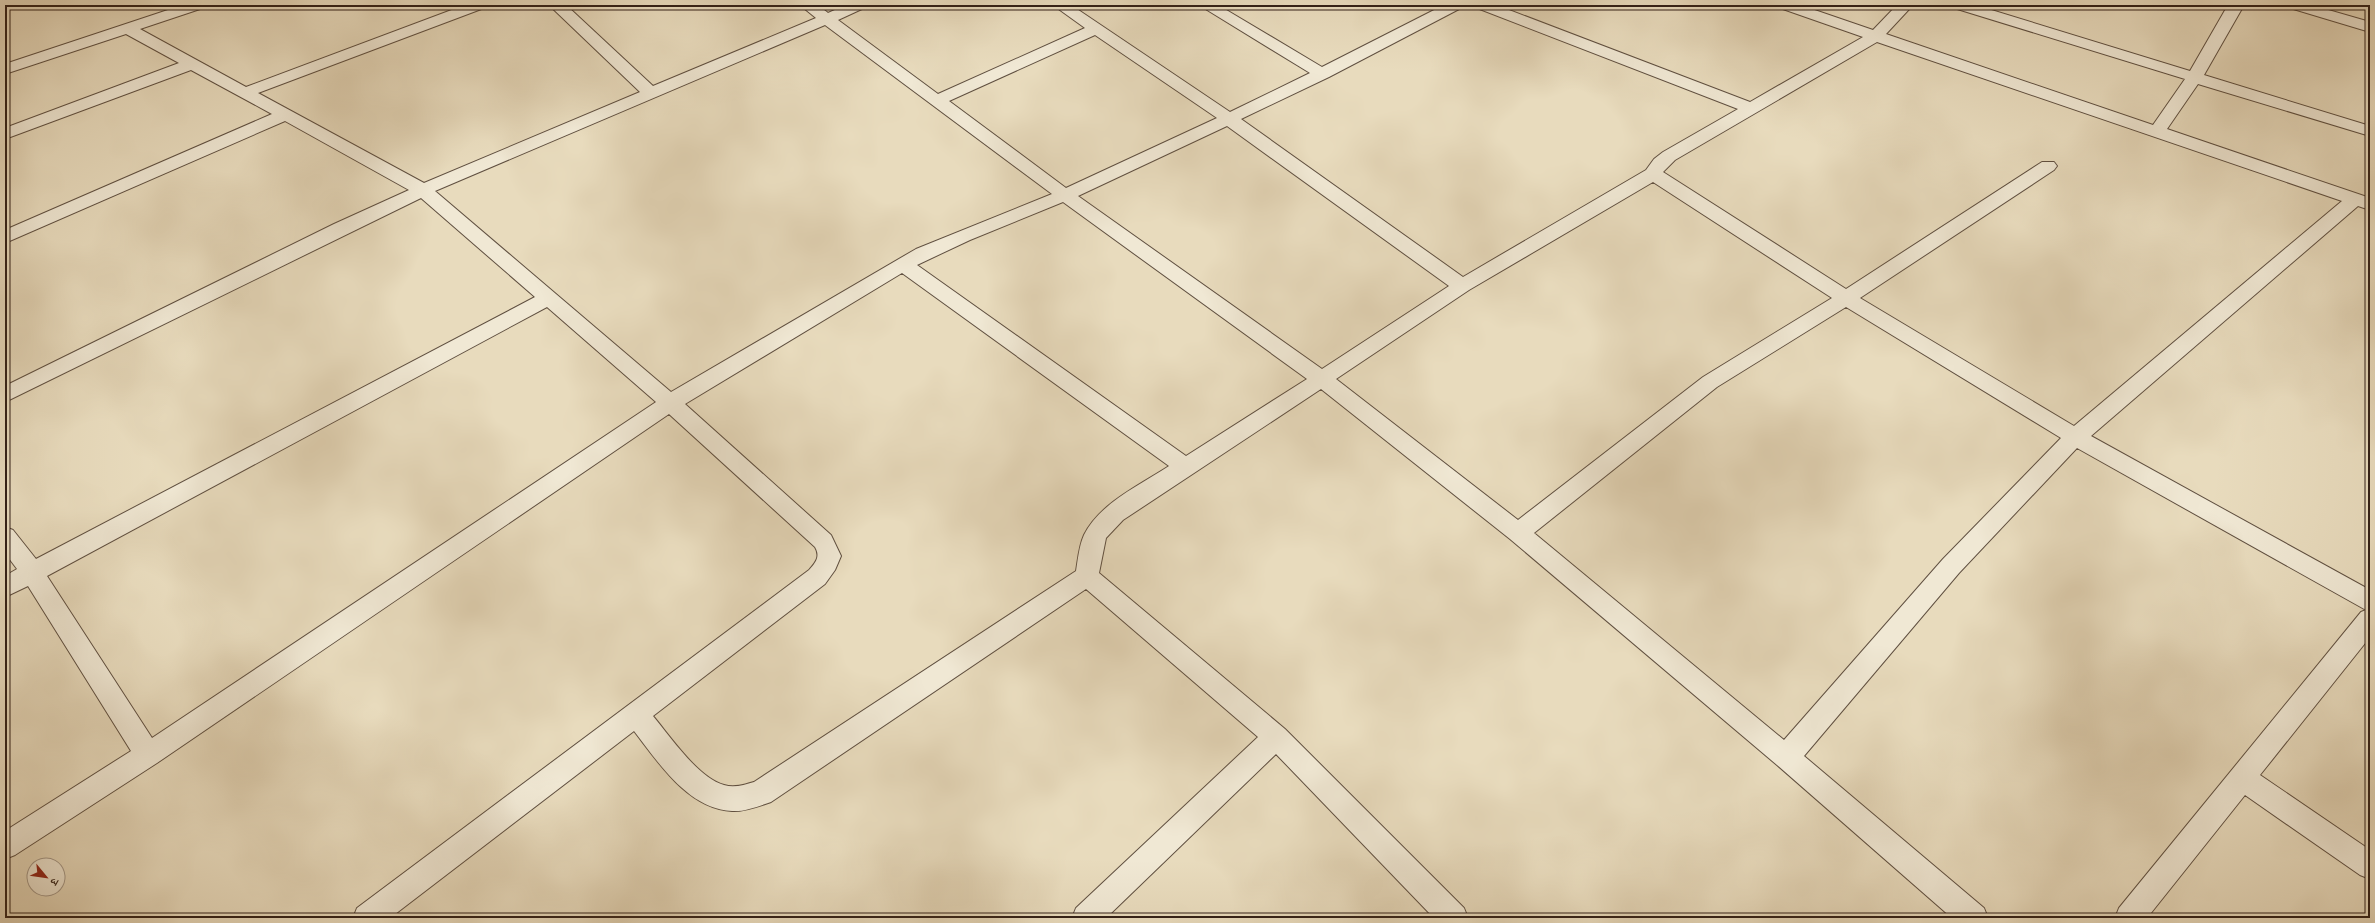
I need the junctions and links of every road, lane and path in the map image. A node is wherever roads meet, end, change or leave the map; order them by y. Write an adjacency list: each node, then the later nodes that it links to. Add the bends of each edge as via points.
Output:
1 (198, 5): 17 (street)
2 (479, 5): 24 (street)
3 (557, 5): 25 (street)
4 (808, 5): 15 (street)
5 (859, 5): 15 (street)
6 (1061, 5): 18 (street)
7 (1207, 5): 22 (street)
8 (1456, 5): 22 (street)
9 (1482, 5): 27 (street)
10 (1785, 5): 19 (street)
11 (1906, 5): 19 (street)
12 (1959, 5): 23 (street)
13 (2236, 5): 23 (street)
14 (2295, 5): 16 (street)
15 (827, 18): 25 (street); 26 (street)
16 (2370, 27)
17 (126, 28): 20 (street); 21 (street)
18 (1095, 29): 26 (street); 29 (street)
19 (1877, 35): 27 (street); 30 (street)
20 (192, 64): 24 (street); 32 (street)
21 (5, 69)
22 (1323, 74): 29 (street)
23 (2194, 78): 30 (street); 31 (street)
24 (244, 92): 28 (street)
25 (652, 94): 35 (street)
26 (938, 100): 36 (street)
27 (1752, 108): 34 (street, via 1669,156 1660,163)
28 (285, 115): 35 (street); 38 (street)
29 (1230, 119): 36 (street); 40 (street)
30 (2158, 130): 37 (street)
31 (2370, 131)
32 (5, 134)
33 (2048, 166): 42 (street)
34 (1653, 174): 40 (street); 42 (street)
35 (423, 190): 41 (street); 44 (street)
36 (1066, 195): 39 (street, via 925,252); 43 (street)
37 (2362, 202): 46 (street)
38 (5, 237)
39 (903, 264): 45 (street); 47 (street)
40 (1462, 286): 43 (street)
41 (549, 298): 45 (street); 50 (street)
42 (1846, 298): 46 (street); 48 (street, via 1710,382)
43 (1322, 379): 47 (street); 48 (street)
44 (5, 395)
45 (670, 404): 55 (street, via 824,541 830,549 830,560 817,577); 57 (street)
46 (2075, 438): 53 (street); 58 (street, via 1951,566)
47 (1186, 466): 51 (street, via 1108,519 1094,535)
48 (1518, 533): 58 (street)
49 (5, 536): 50 (street)
50 (33, 573): 52 (street); 57 (street)
51 (1087, 576): 55 (street, via 762,793 730,799 708,792 691,778); 56 (street)
52 (5, 587)
53 (2370, 602)
54 (2370, 620): 59 (street)
55 (636, 715): 62 (street)
56 (1276, 737): 63 (street); 64 (street)
57 (148, 755): 60 (street)
58 (1786, 757): 65 (street)
59 (2242, 778): 61 (street); 66 (street)
60 (5, 846)
61 (2370, 866)
62 (367, 918)
63 (1086, 918)
64 (1454, 918)
65 (1974, 918)
66 (2129, 918)

